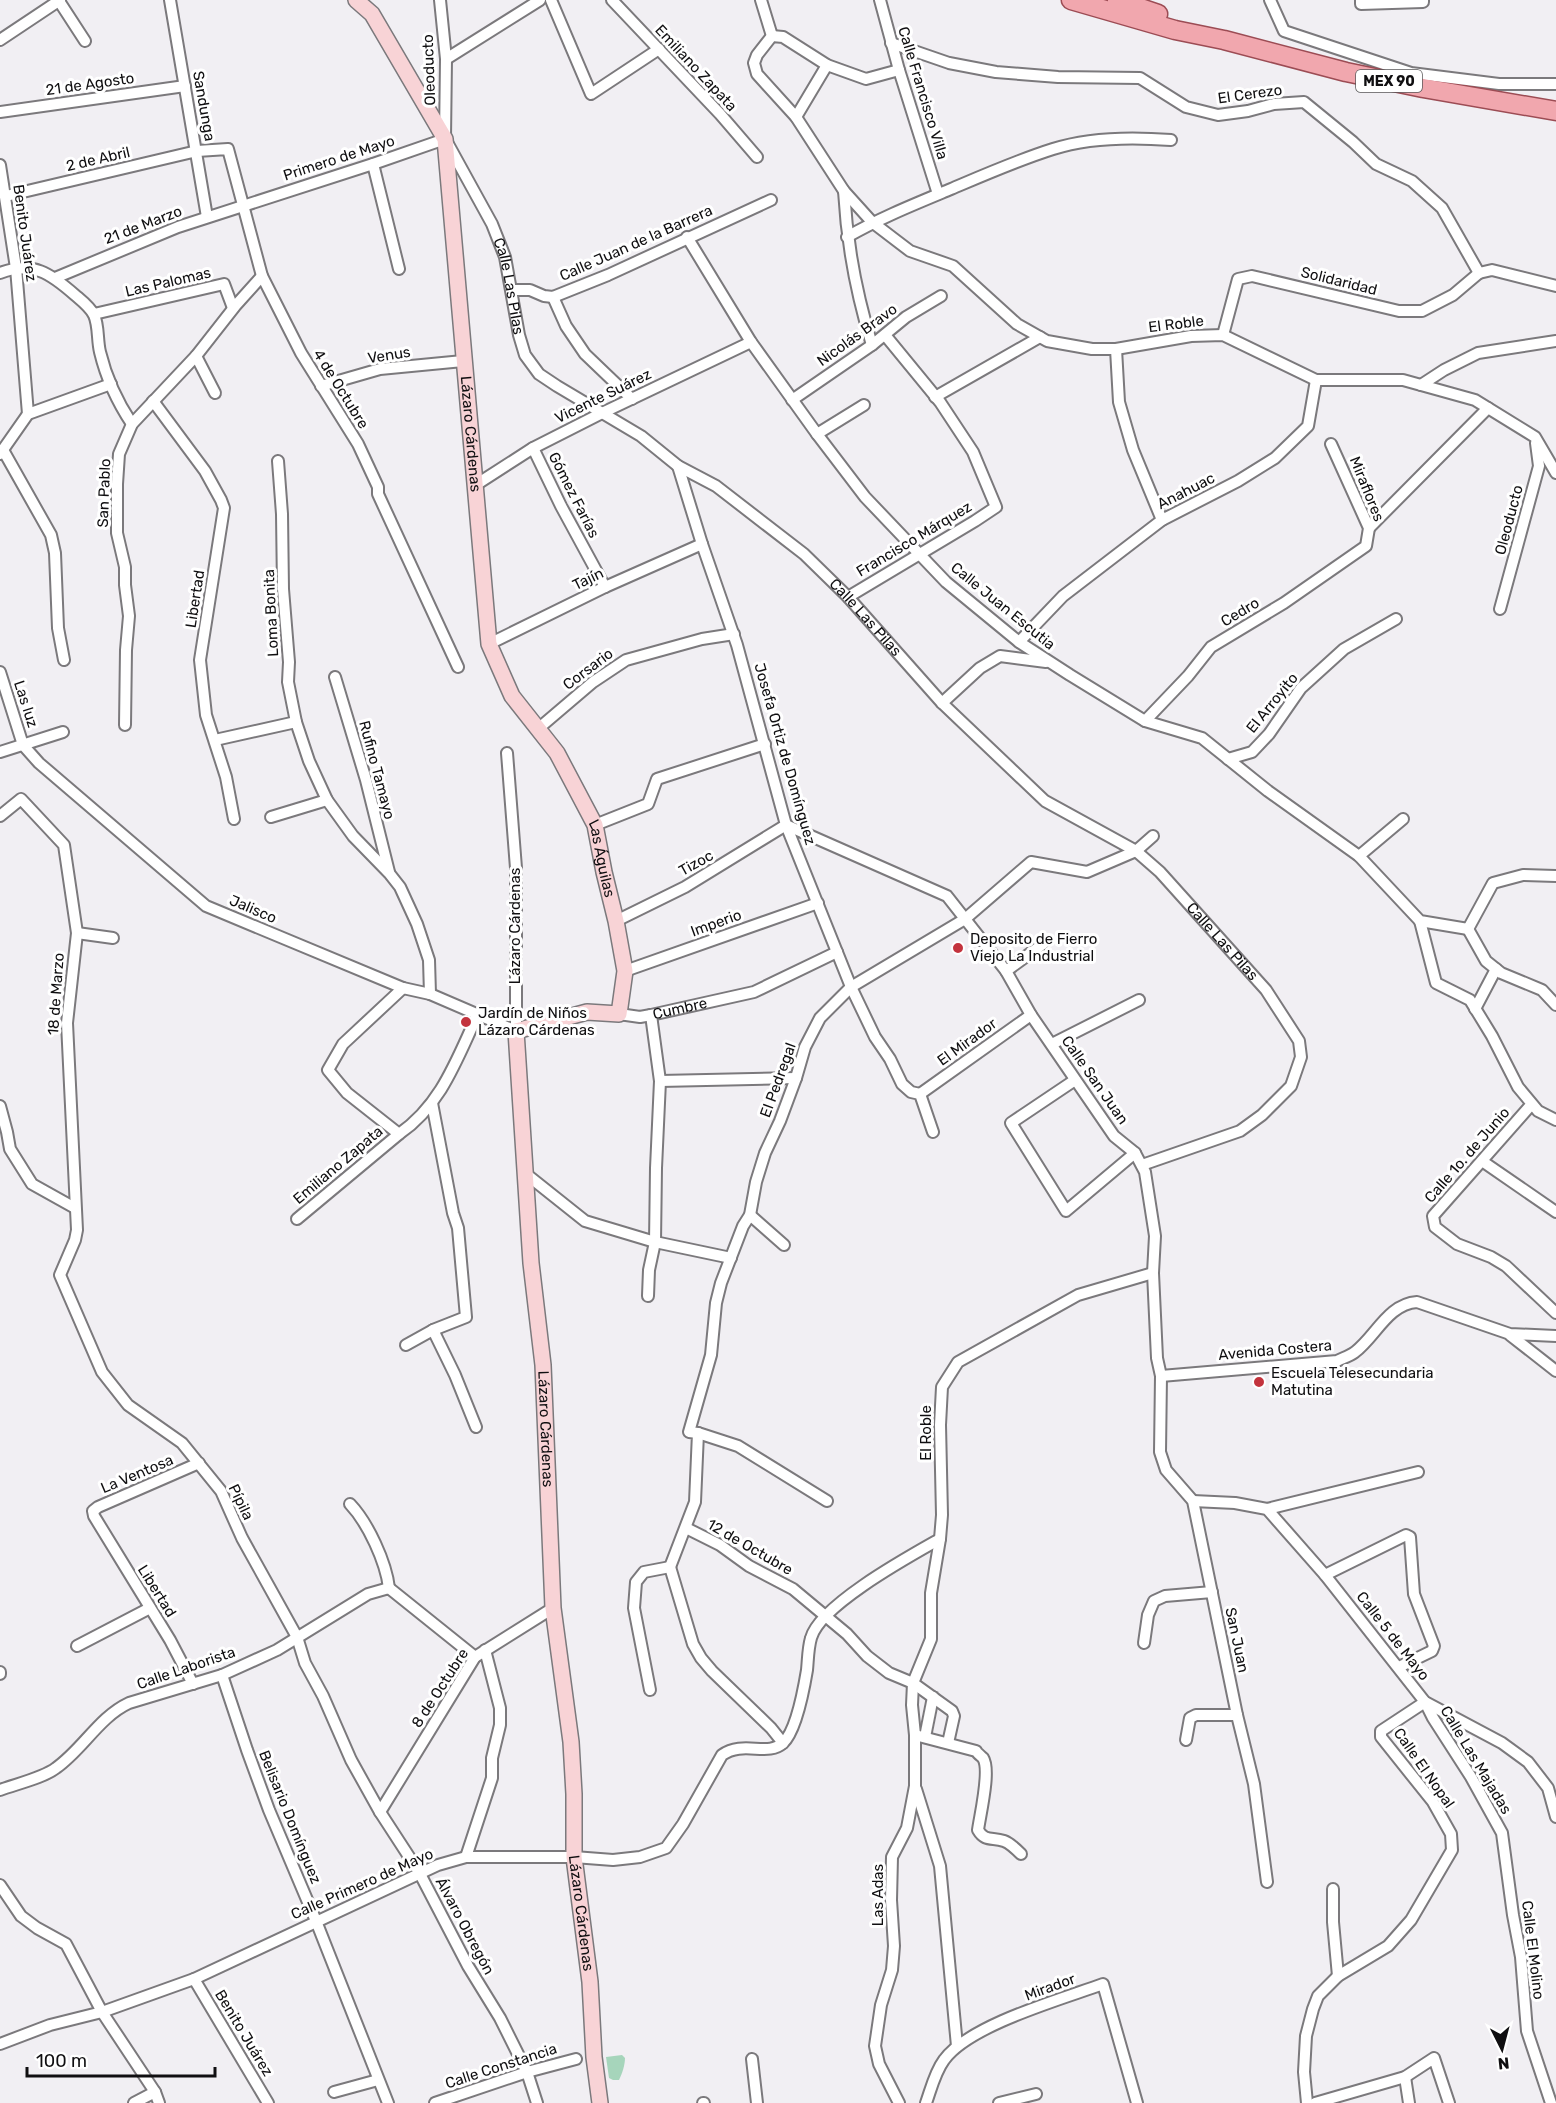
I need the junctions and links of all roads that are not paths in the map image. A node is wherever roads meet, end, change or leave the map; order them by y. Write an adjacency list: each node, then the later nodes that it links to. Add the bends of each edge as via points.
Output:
1 (170, 0): 25 (street, Sandunga)
2 (356, 0): 29 (street, Calle Las Pilas, via 372,14)
3 (440, 0): 21 (street, Oleoducto)
4 (540, 0): 21 (street)
5 (551, 0): 20 (street, via 591,94)
6 (612, 0): 20 (street, Emiliano Zapata)
7 (761, 0): 15 (street)
8 (880, 0): 19 (street, Calle Francisco Villa)
9 (1071, 0): 17 (main road, MEX 90)
10 (1117, 0): 17 (main road, MEX 90)
11 (1270, 0): 24 (street, via 1284,31 1411,73 1499,84)
12 (1361, 0): 14 (street, via 1361,4)
13 (59, 1): 16 (street); 18 (street)
14 (1423, 1)
15 (772, 36): 22 (street, via 783,37); 28 (street, El Roble, via 757,55 757,74)
16 (0, 40)
17 (1224, 40): 26 (main road, MEX 90, via 1357,74)
18 (85, 41)
19 (891, 43): 23 (street, Calle Francisco Villa); 47 (street, El Cerezo, via 949,63 996,72 1140,78 1186,107 1218,115 1304,102 1376,164 1412,181 1442,208)
20 (659, 49): 32 (street, Emiliano Zapata)
21 (446, 59): 29 (street, Oleoducto)
22 (827, 64): 23 (street, via 866,79); 28 (street)
23 (899, 70): 36 (street, Calle Francisco Villa)
24 (1556, 84)
25 (185, 86): 27 (street, 21 de Agosto); 31 (street, Sandunga)
26 (1556, 111)
27 (0, 112)
28 (796, 117): 35 (street, El Roble)
29 (445, 139): 33 (street, Primero de Mayo); 51 (street, Calle Las Pilas, via 492,224 506,257); 64 (street, Lázaro Cárdenas)
30 (1171, 140): 36 (street, via 1115,138 1055,148)
31 (197, 152): 37 (street, 2 de Abril); 39 (street, 4 de Octubre, via 228,149); 40 (street, Sandunga)
32 (757, 157)
33 (373, 164): 39 (street, Primero de Mayo); 45 (street)
34 (0, 165): 37 (street, Benito Juárez)
35 (844, 191): 41 (street, El Roble); 43 (street)
36 (938, 194): 41 (street)
37 (6, 196): 44 (street, Benito Juárez)
38 (771, 200): 42 (street, Calle Juan de la Barrera)
39 (243, 205): 40 (street, 21 de Marzo); 48 (street, 4 de Octubre)
40 (207, 217): 49 (street, 21 de Marzo)
41 (872, 222): 43 (street); 58 (street, El Roble, via 910,251 953,266 1017,324)
42 (687, 237): 53 (street, Calle Juan de la Barrera); 60 (street, Calle Juan Escutia)
43 (847, 237): 61 (street, via 860,308)
44 (16, 267): 46 (street); 49 (street, via 31,268); 77 (street, Benito Juárez)
45 (399, 269)
46 (0, 273)
47 (1479, 273): 50 (street, via 1492,270); 56 (street, Solidaridad, via 1453,295 1422,311 1399,311 1252,276 1238,279)
48 (262, 276): 54 (street, San Pablo); 68 (street, 4 de Octubre)
49 (55, 278): 55 (street)
50 (1556, 286)
51 (512, 290): 53 (street, Calle Juan de la Barrera, via 530,290); 76 (street, Calle Las Pilas, via 525,355 539,374)
52 (940, 296): 57 (street, Nicolás Bravo)
53 (553, 297): 71 (street, via 585,354)
54 (233, 308): 55 (street, Las Palomas, via 224,284); 63 (street, San Pablo)
55 (94, 314): 66 (street, via 100,352)
56 (1223, 334): 62 (street, El Roble, via 1161,339); 65 (street, El Roble)
57 (885, 335): 61 (street, Nicolás Bravo); 70 (street)
58 (1040, 337): 62 (street, El Roble, via 1092,349); 70 (street)
59 (1556, 341): 67 (street, via 1478,354)
60 (751, 342): 71 (street, Vicente Suárez); 72 (street, Calle Juan Escutia)
61 (872, 345): 72 (street, Nicolás Bravo)
62 (1116, 349): 88 (street, via 1119,402 1133,450)
63 (196, 356): 69 (street); 73 (street, San Pablo)
64 (464, 361): 68 (street, Venus, via 380,369); 87 (street, Lázaro Cárdenas)
65 (1316, 380): 67 (street, El Roble, via 1403,380); 88 (street, Anahuac, via 1308,426 1275,458)
66 (111, 384): 77 (street); 78 (street)
67 (1421, 385): 75 (street, El Roble, via 1475,400)
68 (321, 386): 102 (street, 4 de Octubre, via 358,444)
69 (215, 393)
70 (935, 396): 92 (street, Francisco Márquez, via 973,453 996,507)
71 (632, 399): 76 (street, Vicente Suárez)
72 (792, 400): 79 (street, Calle Juan Escutia)
73 (153, 401): 78 (street, San Pablo); 111 (street, Libertad, via 205,471 224,508 200,660 206,715)
74 (864, 405): 79 (street)
75 (1488, 408): 80 (street, El Roble); 89 (street)
76 (602, 413): 82 (street, Vicente Suárez); 85 (street, Calle Las Pilas, via 641,436)
77 (28, 414): 83 (street)
78 (132, 424): 109 (street, San Pablo, via 120,454 117,484 117,533 125,567 129,616)
79 (817, 434): 92 (street, Calle Juan Escutia, via 865,497)
80 (1535, 437): 86 (street); 95 (street, Oleoducto, via 1539,466)
81 (1331, 444): 89 (street, Miraflores)
82 (533, 448): 87 (street, Vicente Suárez); 93 (street, Gómez Farías)
83 (1, 452): 100 (street, via 51,534)
84 (278, 461): 107 (street, Loma Bonita, via 288,682)
85 (678, 466): 90 (street, Josefa Ortiz de Domínguez); 94 (street, Calle Las Pilas, via 716,486 804,554)
86 (1556, 472)
87 (474, 486): 99 (street, Lázaro Cárdenas)
88 (1162, 520): 98 (street, Anahuac, via 1063,596)
89 (1369, 528): 91 (street, Miraflores)
90 (702, 544): 93 (street, Tajín); 97 (street, Josefa Ortiz de Domínguez)
91 (1366, 546): 106 (street, Cedro, via 1211,647)
92 (920, 554): 94 (street, Francisco Márquez); 98 (street, Calle Juan Escutia, via 946,582)
93 (605, 586): 99 (street, Tajín)
94 (848, 597): 105 (street, Calle Las Pilas)
95 (1500, 609)
96 (1396, 619): 116 (street, El Arroyito, via 1344,649 1301,688 1252,752)
97 (734, 634): 108 (street, Corsario, via 626,660); 112 (street, Josefa Ortiz de Domínguez)
98 (1019, 642): 101 (street, Calle Juan Escutia)
99 (489, 644): 108 (street, Lázaro Cárdenas, via 512,696)
100 (64, 660)
101 (1049, 663): 105 (street, via 1000,656 980,668); 106 (street, Calle Juan Escutia)
102 (458, 667)
103 (0, 672): 113 (street, Las luz)
104 (335, 677): 127 (street, Rufino Tamayo)
105 (942, 704): 125 (street, Calle Las Pilas, via 1045,801)
106 (1145, 721): 116 (street, Calle Juan Escutia, via 1202,738)
107 (296, 722): 111 (street); 117 (street, Loma Bonita)
108 (535, 723): 122 (street, Las Águilas, via 557,753)
109 (125, 725)
110 (63, 732): 113 (street)
111 (214, 740): 120 (street, Libertad)
112 (765, 744): 122 (street, via 657,779 648,804); 123 (street, Josefa Ortiz de Domínguez)
113 (23, 745): 114 (street); 142 (street, Jalisco, via 66,788 206,906)
114 (0, 752)
115 (507, 753): 151 (street, Lázaro Cárdenas, via 516,868)
116 (1228, 759): 126 (street, Calle Juan Escutia)
117 (327, 800): 119 (street); 127 (street, Loma Bonita, via 353,836)
118 (0, 816): 134 (street, 18 de Marzo, via 21,799 64,845)
119 (271, 817)
120 (234, 819)
121 (1404, 819): 126 (street)
122 (595, 825): 131 (street, Las Águilas)
123 (786, 825): 129 (street, Josefa Ortiz de Domínguez); 130 (street, Calle San Juan, via 947,896); 131 (street, Tizoc, via 684,887)
124 (1153, 836): 125 (street, El Pedregal)
125 (1136, 851): 130 (street, El Pedregal, via 1087,872 1032,862); 167 (street, Calle Las Pilas, via 1160,872 1266,990 1299,1041 1301,1057 1291,1086 1262,1116 1240,1131)
126 (1359, 856): 132 (street, Calle Juan Escutia)
127 (389, 873): 143 (street, via 400,887 423,939 429,960)
128 (1556, 876): 133 (street, via 1523,875 1493,883)
129 (818, 903): 137 (street, Josefa Ortiz de Domínguez); 139 (street, Imperio)
130 (965, 919): 140 (street, Calle San Juan); 141 (street, El Pedregal)
131 (616, 921): 139 (street, Las Águilas)
132 (1419, 921): 133 (street); 146 (street, Calle Juan Escutia, via 1436,983 1470,1000)
133 (1468, 928): 138 (street, via 1486,961)
134 (77, 933): 135 (street); 169 (street, 18 de Marzo, via 67,1023)
135 (113, 938)
136 (1043, 944): 140 (street)
137 (837, 952): 141 (street, Josefa Ortiz de Domínguez); 148 (street, Cumbre, via 754,992)
138 (1496, 969): 145 (street, via 1542,990); 146 (street)
139 (625, 971): 147 (street, Las Águilas)
140 (1006, 971): 149 (street, Calle San Juan)
141 (851, 987): 153 (street, El Pedregal, via 820,1018 805,1047); 156 (street, Josefa Ortiz de Domínguez, via 902,1084)
142 (403, 988): 143 (street, Jalisco); 162 (street, via 343,1044 328,1070 347,1093)
143 (430, 994): 150 (street, Jalisco)
144 (1139, 1000): 152 (street)
145 (1556, 1005)
146 (1475, 1009): 158 (street, Calle Juan Escutia)
147 (619, 1014): 148 (street, Cumbre); 151 (street, Cumbre, via 587,1012)
148 (651, 1015): 155 (street)
149 (1031, 1015): 152 (street, Calle San Juan); 156 (street, El Mirador)
150 (477, 1016): 151 (street, Jalisco); 157 (street)
151 (516, 1031): 168 (street, Lázaro Cárdenas)
152 (1052, 1044): 154 (street, Calle San Juan)
153 (796, 1078): 155 (street); 171 (street, El Pedregal, via 765,1153)
154 (1075, 1080): 165 (street, Calle San Juan, via 1114,1136); 165 (street, via 1011,1123 1065,1211)
155 (660, 1081): 173 (street)
156 (920, 1094): 161 (street)
157 (432, 1103): 162 (street); 179 (street, via 458,1228 466,1317)
158 (1531, 1105): 160 (street, Calle Juan Escutia); 166 (street, Calle 1o. de Junio)
159 (0, 1106): 164 (street)
160 (1556, 1120)
161 (933, 1132)
162 (399, 1134): 172 (street, Emiliano Zapata)
163 (0, 1139): 164 (street)
164 (7, 1150): 169 (street, via 32,1184)
165 (1135, 1153): 167 (street, Calle San Juan)
166 (1482, 1161): 170 (street); 178 (street, Calle 1o. de Junio, via 1433,1216 1435,1227 1457,1244 1506,1266)
167 (1142, 1166): 176 (street, Calle San Juan, via 1155,1236)
168 (526, 1174): 173 (street, via 585,1221); 202 (street, Lázaro Cárdenas, via 543,1365)
169 (75, 1208): 185 (street, 18 de Marzo, via 75,1240 60,1275 102,1372)
170 (1556, 1212)
171 (750, 1215): 174 (street); 175 (street, El Pedregal)
172 (297, 1219)
173 (655, 1242): 175 (street); 177 (street)
174 (784, 1245)
175 (731, 1258): 187 (street, El Pedregal, via 716,1303 711,1355 689,1432)
176 (1153, 1273): 184 (street, Calle San Juan); 196 (street, El Roble, via 1078,1295 958,1362 942,1387)
177 (648, 1296)
178 (1556, 1313)
179 (433, 1330): 182 (street); 186 (street)
180 (1510, 1334): 181 (street); 183 (street); 184 (street, Avenida Costera, via 1417,1302 1405,1303 1355,1352 1337,1361)
181 (1556, 1336)
182 (406, 1345)
183 (1556, 1371)
184 (1161, 1376): 191 (street, Calle San Juan, via 1160,1452 1166,1470)
185 (128, 1405): 188 (street, Pípila, via 182,1443)
186 (476, 1427)
187 (698, 1432): 190 (street, via 738,1446); 195 (street, El Pedregal, via 695,1502)
188 (199, 1463): 194 (street, La Ventosa, via 98,1507); 204 (street, Pípila, via 221,1491 242,1538)
189 (1418, 1472): 193 (street)
190 (827, 1501)
191 (1193, 1501): 193 (street); 200 (street, San Juan)
192 (350, 1503): 199 (street, via 373,1542)
193 (1267, 1509): 198 (street, Calle 5 de Mayo)
194 (94, 1516): 201 (street, Libertad)
195 (686, 1528): 197 (street, El Pedregal); 203 (street, 12 de Octubre, via 787,1585)
196 (940, 1539): 203 (street, via 891,1567); 212 (street, El Roble, via 931,1593 931,1639)
197 (670, 1567): 213 (street, via 644,1572 636,1582 634,1608); 219 (street, via 693,1644 701,1658)
198 (1325, 1575): 209 (street, Calle 5 de Mayo); 209 (street, via 1406,1534 1410,1537 1414,1593 1434,1646 1432,1651)
199 (389, 1588): 204 (street, Calle Laborista, via 368,1594); 208 (street)
200 (1212, 1593): 205 (street, via 1165,1596 1154,1601); 216 (street, San Juan)
201 (150, 1608): 206 (street); 211 (street, Libertad)
202 (553, 1608): 207 (street, 8 de Octubre); 228 (street, Lázaro Cárdenas, via 571,1742)
203 (824, 1617): 212 (street, 12 de Octubre, via 867,1656); 219 (street, via 811,1638 800,1704)
204 (297, 1637): 210 (street, Calle Laborista); 223 (street, Álvaro Obregón, via 305,1663 351,1760)
205 (1144, 1643)
206 (77, 1646)
207 (484, 1650): 208 (street, 8 de Octubre); 227 (street, via 500,1708 500,1725 492,1778)
208 (475, 1657): 223 (street, 8 de Octubre)
209 (1399, 1667): 215 (street, Calle 5 de Mayo)
210 (222, 1675): 211 (street, Calle Laborista); 233 (street, Belisario Domínguez, via 269,1810)
211 (193, 1683): 222 (street, Calle Laborista, via 115,1710 54,1770)
212 (914, 1683): 214 (street, 12 de Octubre); 217 (street, Las Adas, via 912,1705)
213 (650, 1690)
214 (933, 1697): 217 (street); 220 (street, 12 de Octubre, via 954,1716)
215 (1425, 1702): 224 (street, Calle 5 de Mayo, via 1502,1743 1528,1762 1548,1788); 225 (street, Calle Las Majadas); 234 (street, Calle El Nopal, via 1381,1731 1381,1737 1433,1802 1451,1834 1452,1850 1411,1920 1388,1946)
216 (1237, 1715): 218 (street, via 1196,1715 1190,1718); 230 (street, San Juan, via 1254,1784)
217 (920, 1736): 220 (street); 221 (street, Las Adas)
218 (1186, 1740)
219 (783, 1743): 228 (street, Calle Primero de Mayo, via 774,1749 740,1747 722,1755 666,1848 622,1859)
220 (948, 1743): 226 (street, via 975,1752 986,1766 978,1830 982,1837 1006,1842)
221 (915, 1786): 238 (street, via 940,1866); 254 (street, Las Adas, via 907,1828 892,1857 892,1970 881,2005 875,2046 879,2064)
222 (0, 1790)
223 (380, 1812): 229 (street, Álvaro Obregón)
224 (1556, 1817)
225 (1502, 1833): 262 (street, Calle El Molino, via 1521,1957 1527,2031)
226 (1021, 1854)
227 (466, 1857): 228 (street, Calle Primero de Mayo); 229 (street, Calle Primero de Mayo)
228 (574, 1857): 252 (street, Lázaro Cárdenas)
229 (419, 1872): 233 (street, Calle Primero de Mayo); 241 (street, Álvaro Obregón)
230 (1267, 1882)
231 (0, 1886): 236 (street, via 21,1916 66,1944)
232 (1333, 1889): 234 (street)
233 (316, 1921): 235 (street, Calle Primero de Mayo); 243 (street, Belisario Domínguez)
234 (1338, 1976): 258 (street, Calle El Nopal, via 1318,1996 1306,2036)
235 (194, 1979): 236 (street, Calle Primero de Mayo); 248 (street, Benito Juárez)
236 (102, 2012): 237 (street, Calle Primero de Mayo, via 50,2025); 246 (street)
237 (0, 2044)
238 (957, 2046): 255 (street, Mirador, via 943,2061); 257 (street, Mirador, via 1016,2015 1103,1984)
239 (576, 2059): 241 (street, Calle Constancia)
240 (752, 2059): 253 (street)
241 (527, 2072): 250 (street, Calle Constancia); 251 (street, Álvaro Obregón)
242 (1406, 2077): 259 (street); 260 (street); 261 (street, via 1434,2058)
243 (378, 2080): 244 (street); 249 (street, Belisario Domínguez)
244 (334, 2091)
245 (1036, 2094): 256 (street)
246 (157, 2098): 247 (street)
247 (134, 2103)
248 (268, 2103)
249 (388, 2103)
250 (435, 2103)
251 (537, 2103)
252 (600, 2103)
253 (757, 2103)
254 (899, 2103)
255 (926, 2103)
256 (999, 2103)
257 (1137, 2103)
258 (1307, 2103)
259 (1315, 2103)
260 (1409, 2103)
261 (1449, 2103)
262 (1551, 2103)

